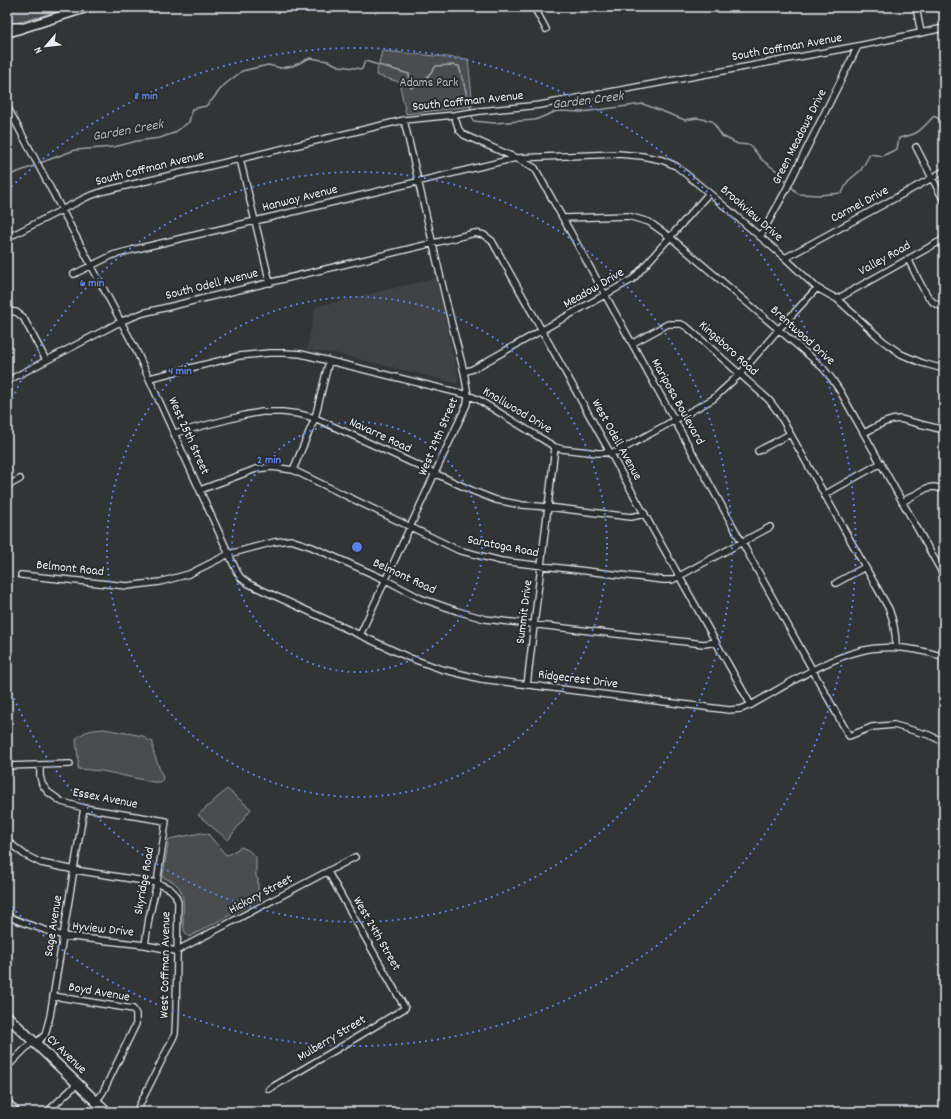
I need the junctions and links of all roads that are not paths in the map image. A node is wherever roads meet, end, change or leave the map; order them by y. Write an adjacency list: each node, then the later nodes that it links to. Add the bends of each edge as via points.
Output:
1 (89, 7): 5 (main road)
2 (534, 7): 6 (street)
3 (916, 7): 9 (street)
4 (7, 27): 5 (street)
5 (26, 27): 8 (main road)
6 (546, 28)
7 (944, 28): 9 (street, South Coffman Avenue)
8 (7, 33)
9 (921, 33): 10 (street, South Coffman Avenue)
10 (858, 46): 12 (street, South Coffman Avenue, via 540,105); 26 (street, Green Meadows Drive)
11 (7, 106): 22 (street, West 25th Street)
12 (454, 115): 13 (street, South Coffman Avenue); 15 (street, Mariposa Boulevard, via 464,136)
13 (404, 120): 16 (street, South Coffman Avenue); 19 (street, West 29th Street)
14 (916, 147): 18 (street)
15 (516, 158): 19 (street, Hanway Avenue); 20 (street, Brookview Drive, via 618,154 642,156 676,166); 23 (street, Mariposa Boulevard, via 535,168)
16 (240, 159): 22 (street, South Coffman Avenue, via 104,191); 24 (street)
17 (944, 171): 18 (street, Carmel Drive)
18 (932, 178): 21 (street); 30 (street, Carmel Drive)
19 (418, 182): 24 (street, Hanway Avenue); 29 (street, West 29th Street)
20 (709, 193): 25 (street, Meadow Drive); 26 (street, Brookview Drive)
21 (944, 200)
22 (61, 209): 27 (street, South Coffman Avenue); 32 (street, West 25th Street)
23 (563, 218): 25 (street, Brentwood Drive, via 628,216 649,222); 36 (street, Mariposa Boulevard)
24 (255, 221): 32 (street, Hanway Avenue, via 112,255); 34 (street)
25 (670, 236): 36 (street, Meadow Drive, via 633,279); 41 (street, Brentwood Drive)
26 (760, 237): 30 (street, Brookview Drive)
27 (7, 238)
28 (944, 239): 31 (street, Valley Road)
29 (433, 244): 34 (street, South Odell Avenue); 42 (street, West Odell Avenue, via 475,233 484,235 492,241); 47 (street, West 29th Street)
30 (785, 258): 35 (street, Brookview Drive)
31 (908, 259): 37 (street, Valley Road); 38 (street, via 932,301)
32 (91, 265): 33 (street); 40 (street, West 25th Street)
33 (74, 274)
34 (270, 283): 40 (street, South Odell Avenue, via 143,313)
35 (817, 288): 37 (street, Brookview Drive); 41 (street, Knollwood Drive)
36 (606, 295): 42 (street, Meadow Drive); 43 (street, Mariposa Boulevard)
37 (837, 299): 46 (street, Brookview Drive, via 901,354)
38 (944, 307)
39 (7, 312): 44 (street, via 16,312 23,316)
40 (122, 321): 44 (street, South Odell Avenue); 49 (street, West 25th Street)
41 (779, 329): 48 (street, Knollwood Drive); 56 (street, Brentwood Drive, via 832,379)
42 (542, 331): 47 (street, Meadow Drive, via 473,370); 60 (street, West Odell Avenue)
43 (633, 343): 48 (street, Kingsboro Road, via 668,324 681,324); 53 (street, Mariposa Boulevard)
44 (46, 360): 50 (street, South Odell Avenue)
45 (329, 361): 49 (street, Knollwood Drive, via 295,354 255,354); 51 (street, Knollwood Drive); 52 (street)
46 (944, 369)
47 (464, 372): 51 (street, West 29th Street)
48 (740, 374): 53 (street, Knollwood Drive, via 713,399); 57 (street, Kingsboro Road, via 769,400)
49 (150, 378): 55 (street, West 25th Street)
50 (7, 381)
51 (468, 395): 58 (street, Knollwood Drive); 63 (street, West 29th Street, via 467,404)
52 (315, 418): 55 (street, Navarre Road, via 282,412 262,412); 62 (street); 63 (street, Navarre Road)
53 (675, 420): 60 (street, Knollwood Drive, via 618,452); 74 (street, Mariposa Boulevard)
54 (944, 430): 56 (street, via 894,419)
55 (175, 433): 67 (street, West 25th Street)
56 (864, 433): 61 (street, Brentwood Drive)
57 (790, 434): 59 (street); 68 (street, Kingsboro Road)
58 (555, 447): 60 (street, Knollwood Drive, via 598,453); 70 (street, Summit Drive)
59 (758, 451)
60 (610, 452): 71 (street, West Odell Avenue)
61 (881, 463): 68 (street); 69 (street, Brentwood Drive)
62 (293, 470): 67 (street, Saratoga Road, via 272,467 256,469); 72 (street, Saratoga Road)
63 (436, 473): 70 (street, Navarre Road, via 496,500); 72 (street, West 29th Street)
64 (20, 479): 65 (street)
65 (7, 485)
66 (944, 489): 69 (street, via 928,488)
67 (200, 490): 75 (street, West 25th Street)
68 (824, 494): 77 (street, Kingsboro Road)
69 (902, 502): 78 (street, Brentwood Drive)
70 (548, 507): 71 (street, Navarre Road, via 631,517); 76 (street, Summit Drive)
71 (645, 514): 80 (street, West Odell Avenue)
72 (410, 526): 76 (street, Saratoga Road, via 458,550 501,561); 81 (street, West 29th Street)
73 (770, 527): 74 (street, Saratoga Road)
74 (741, 542): 80 (street, Saratoga Road); 88 (street, Mariposa Boulevard)
75 (229, 554): 79 (street, Belmont Road, via 189,574 160,582 127,586); 81 (street, Belmont Road, via 292,540); 84 (street, Ridgecrest Drive, via 237,572 249,584)
76 (541, 566): 80 (street, Saratoga Road, via 664,580 672,580); 83 (street, Summit Drive)
77 (865, 567): 82 (street); 86 (street, Kingsboro Road, via 892,617)
78 (943, 572)
79 (21, 575)
80 (679, 576): 85 (street, West Odell Avenue)
81 (386, 580): 83 (street, Belmont Road, via 420,598 457,611 485,619); 84 (street, West 29th Street)
82 (836, 583)
83 (534, 625): 85 (street, Belmont Road, via 704,644); 89 (street, Summit Drive)
84 (360, 635): 89 (street, Ridgecrest Drive, via 441,669)
85 (716, 642): 90 (street, West Odell Avenue)
86 (896, 647): 87 (street, Ridgecrest Drive); 88 (street, Ridgecrest Drive, via 864,650)
87 (944, 657)
88 (813, 671): 90 (street, Ridgecrest Drive); 91 (street, Mariposa Boulevard, via 849,736 872,727 894,725)
89 (527, 684): 90 (street, Ridgecrest Drive, via 729,710)
90 (751, 705)
91 (944, 742)
92 (70, 764): 93 (street)
93 (40, 765): 94 (street); 95 (street, Essex Avenue, via 42,784 48,792 62,802)
94 (7, 766)
95 (84, 808): 96 (street, Essex Avenue); 99 (street, Sage Avenue)
96 (166, 821): 101 (street, Skyridge Road)
97 (7, 841): 99 (street, West Coffman Avenue, via 41,863)
98 (355, 857): 100 (street, Hickory Street)
99 (75, 870): 101 (street, West Coffman Avenue); 103 (street, Sage Avenue)
100 (328, 872): 105 (street, Hickory Street); 107 (street, West 24th Street)
101 (157, 883): 104 (street, Skyridge Road); 105 (street, West Coffman Avenue, via 170,889 178,902)
102 (7, 916): 103 (street, Hyview Drive)
103 (63, 936): 104 (street, Hyview Drive); 106 (street, Sage Avenue)
104 (145, 946): 105 (street, Hyview Drive)
105 (176, 951): 118 (street, West Coffman Avenue, via 175,1034)
106 (53, 996): 109 (street, Sage Avenue, via 45,1035); 114 (street, Boyd Avenue, via 132,1009 136,1014 136,1024)
107 (405, 1008): 112 (street, Mulberry Street)
108 (7, 1016): 109 (main road, CY Avenue)
109 (34, 1042): 110 (street, Sage Avenue); 111 (main road, CY Avenue)
110 (7, 1067)
111 (77, 1084): 114 (main road, CY Avenue); 116 (street)
112 (269, 1089)
113 (7, 1102): 115 (street)
114 (96, 1102): 117 (main road, CY Avenue)
115 (17, 1112)
116 (47, 1112)
117 (107, 1112)
118 (136, 1112)

